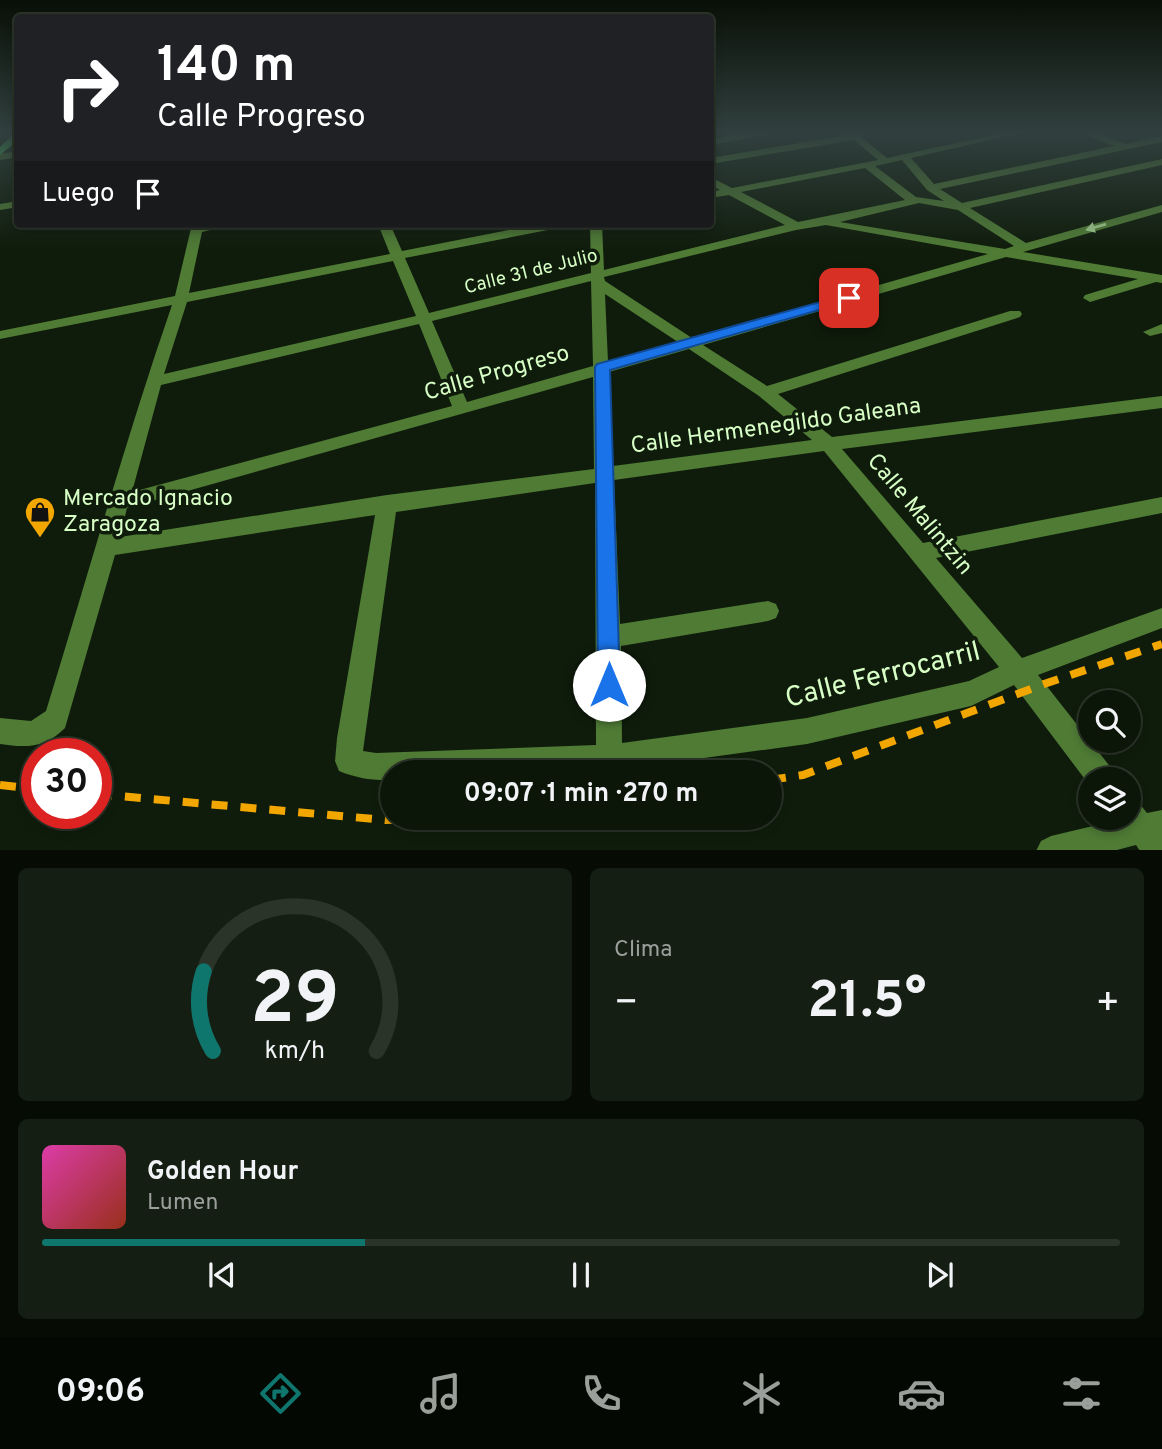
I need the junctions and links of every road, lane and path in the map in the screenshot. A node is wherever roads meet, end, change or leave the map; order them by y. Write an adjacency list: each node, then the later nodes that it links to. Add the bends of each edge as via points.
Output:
1 (832, 172): 8 (street)
2 (876, 172): 10 (street)
3 (917, 172): 7 (street)
4 (1007, 172): 7 (street)
5 (1115, 172): 11 (street)
6 (714, 182): 8 (street)
7 (931, 188): 10 (street); 11 (street)
8 (729, 191): 9 (street); 14 (street)
9 (714, 194)
10 (917, 201): 11 (street, Calle 31 de Julio); 13 (street, Calle 31 de Julio)
11 (960, 207): 19 (street)
12 (1162, 208): 19 (street, Calle Progreso, one-way to 19)
13 (824, 222): 14 (street, Calle 31 de Julio); 19 (street)
14 (796, 226): 22 (street, Calle 31 de Julio)
15 (198, 228): 23 (street)
16 (388, 228): 20 (street)
17 (538, 228): 20 (street)
18 (596, 228): 22 (street)
19 (1016, 250): 21 (street); 28 (street, Calle Progreso)
20 (399, 256): 23 (street); 26 (street)
21 (1160, 277): 24 (street)
22 (598, 279): 26 (street, Calle 31 de Julio); 28 (street, Calle Malintzin); 29 (street)
23 (181, 298): 27 (street); 30 (street)
24 (1090, 298)
25 (1015, 314): 31 (street)
26 (425, 318): 30 (street, Calle 31 de Julio); 33 (street)
27 (0, 335)
28 (690, 343): 29 (street, Calle Progreso); 31 (street, Calle Malintzin)
29 (602, 367): 33 (street, Calle Progreso); 35 (street)
30 (152, 382): 36 (street)
31 (765, 392): 34 (street, Calle Malintzin)
32 (1162, 402): 34 (street, Calle Hermenegildo Galeana)
33 (462, 409): 36 (street, Calle Progreso)
34 (827, 443): 35 (street, Calle Hermenegildo Galeana); 40 (street, Calle Malintzin)
35 (604, 476): 37 (street, Calle Hermenegildo Galeana); 43 (street)
36 (119, 503): 39 (street)
37 (387, 503): 39 (street, Calle Hermenegildo Galeana); 46 (street, Calle Ferrocarril, via 349,761 376,767)
38 (1162, 505): 40 (street)
39 (107, 548): 45 (street, via 56,719 43,732 29,736)
40 (917, 553): 44 (street, Calle Malintzin)
41 (768, 611): 43 (street)
42 (1162, 618): 44 (street, Calle Ferrocarril)
43 (609, 637): 46 (street)
44 (1018, 671): 46 (street, Calle Ferrocarril, via 971,693 807,731); 47 (street, Calle Malintzin)
45 (0, 731)
46 (609, 758)
47 (1093, 767)
48 (1148, 829): 49 (street)
49 (1051, 850)

